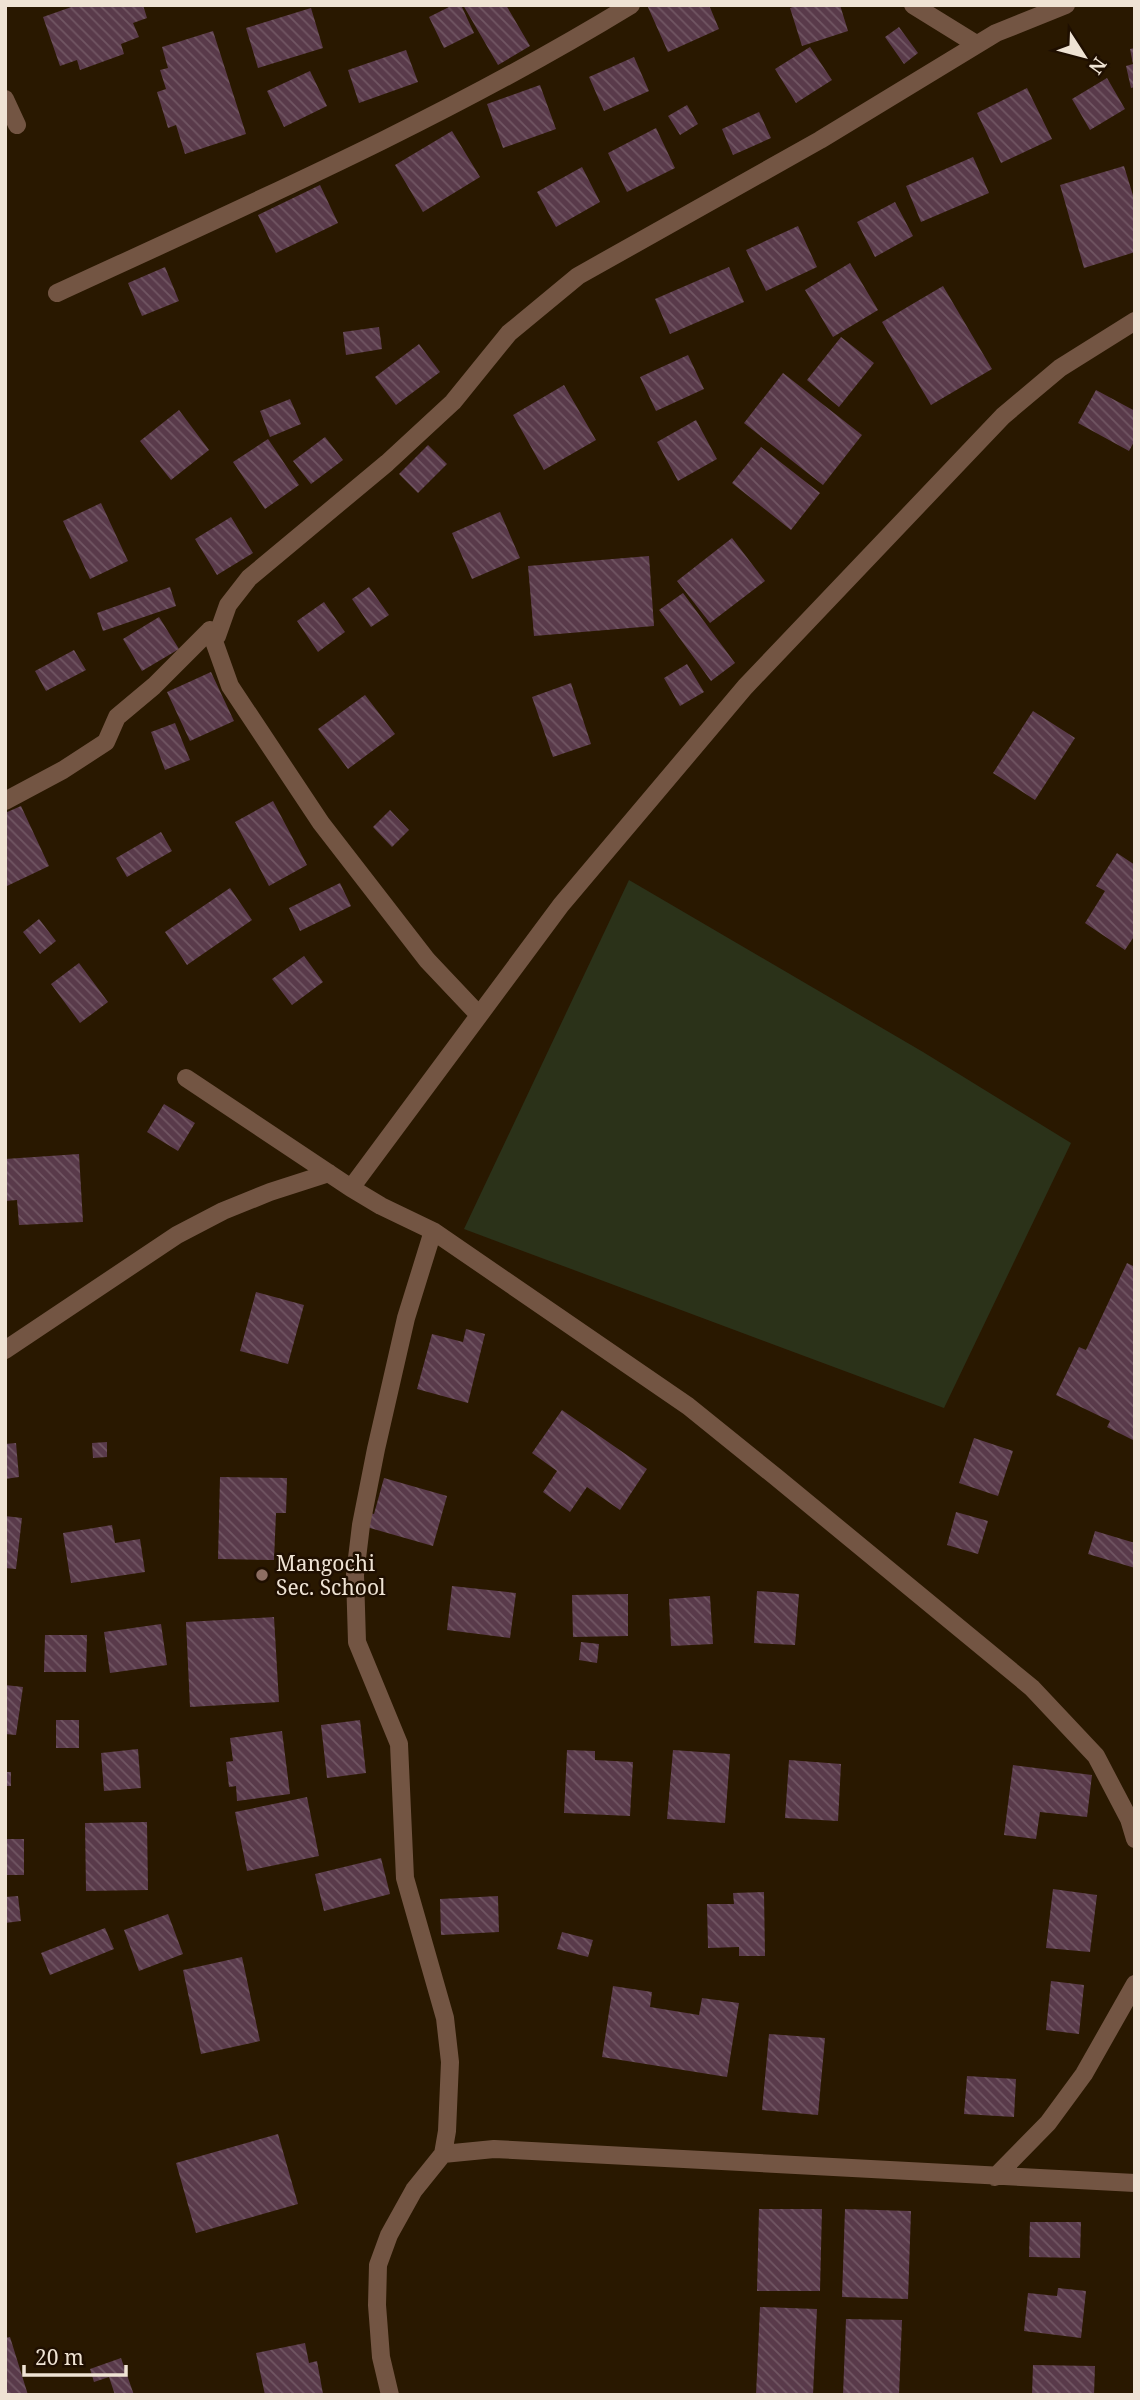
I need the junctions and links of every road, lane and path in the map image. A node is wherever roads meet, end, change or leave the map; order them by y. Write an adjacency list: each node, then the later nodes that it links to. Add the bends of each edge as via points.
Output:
1 (631, 5): 7 (street, via 423,122)
2 (913, 5): 4 (street)
3 (1066, 5): 4 (street)
4 (976, 44): 9 (street, via 820,140 578,276 546,300 509,332 453,402 249,578 228,605 217,636)
5 (5, 99): 6 (street)
6 (17, 125)
7 (57, 293)
8 (1135, 321): 11 (street, via 1060,368 1003,416 745,687 561,905)
9 (210, 629): 10 (street, via 117,717 106,742); 11 (street, via 230,686 321,823 427,960)
10 (5, 801)
11 (478, 1014): 14 (street)
12 (186, 1078): 13 (street)
13 (329, 1173): 14 (street); 16 (street, via 223,1211 177,1235)
14 (351, 1188): 15 (street)
15 (433, 1231): 17 (street, via 688,1406 1032,1688 1096,1756); 19 (street, via 406,1318 361,1525 355,1575 357,1642 399,1744 405,1878 445,2018 450,2062)
16 (5, 1350)
17 (1135, 1839)
18 (1135, 1984): 20 (street, via 1084,2074 1048,2123)
19 (443, 2154): 20 (street, via 494,2149); 22 (street, via 414,2190 378,2265 376,2305)
20 (995, 2177): 21 (street)
21 (1135, 2183)
22 (390, 2395)

